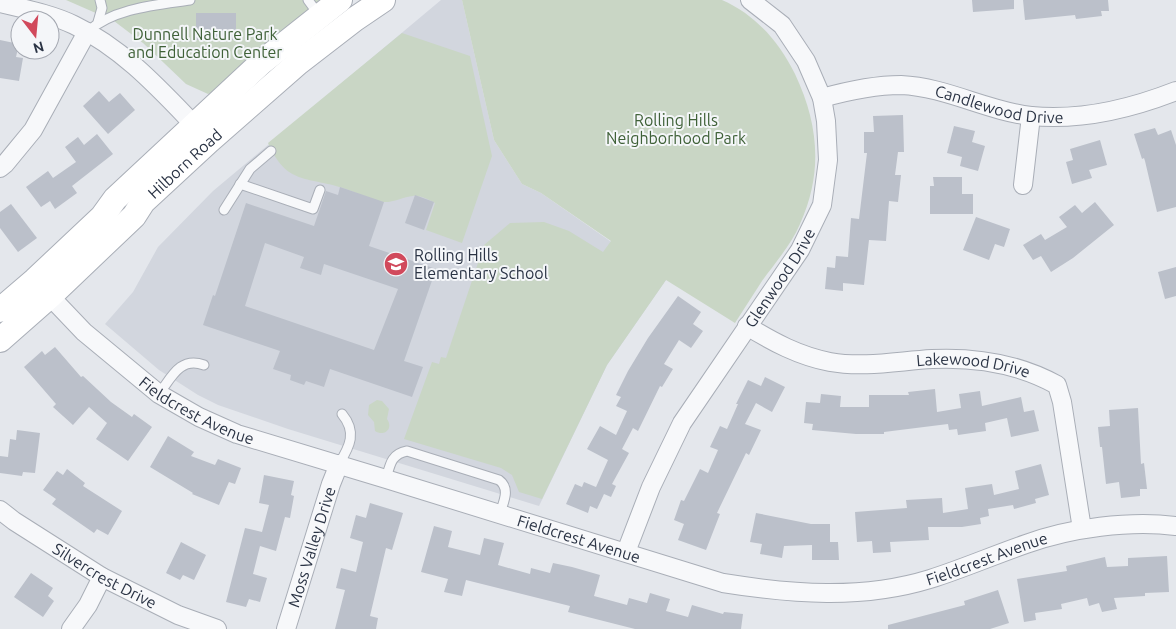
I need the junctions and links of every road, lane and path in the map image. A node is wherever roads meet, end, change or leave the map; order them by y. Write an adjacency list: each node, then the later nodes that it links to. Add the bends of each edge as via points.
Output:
1 (100, 0): 8 (lane, via 102,8)
2 (190, 0): 8 (lane, via 121,14)
3 (340, 0): 7 (street, Hilborn Road)
4 (383, 0): 12 (street, Hilborn Road)
5 (750, 0): 10 (street, Glenwood Drive, via 782,25 806,61)
6 (0, 3): 8 (street)
7 (314, 8): 12 (street, Hilborn Road, via 262,62)
8 (92, 27): 12 (street, via 134,63); 14 (street, via 33,130)
9 (1176, 91): 11 (street, Candlewood Drive, via 1148,102 1102,113)
10 (822, 98): 11 (street, Candlewood Drive, via 901,85); 21 (street, Glenwood Drive, via 828,160 822,205 800,250)
11 (1030, 116): 16 (street)
12 (202, 133): 19 (street, Hilborn Road, via 134,216)
13 (271, 151): 15 (lane, via 250,168)
14 (0, 168)
15 (240, 184): 17 (lane, via 313,209); 18 (lane)
16 (1023, 186)
17 (320, 190)
18 (224, 210)
19 (42, 288): 20 (street, Hilborn Road); 22 (street, Hilborn Road); 24 (street, Fieldcrest Avenue, via 92,339)
20 (0, 310)
21 (747, 326): 31 (street, Lakewood Drive, via 795,352 831,362 870,365 973,359 1006,365 1057,385); 32 (street, Glenwood Drive, via 682,422 651,487)
22 (0, 340)
23 (204, 364): 24 (lane, via 186,363 178,368)
24 (159, 394): 26 (street, Fieldcrest Avenue, via 238,434)
25 (342, 414): 26 (lane, via 349,422 351,439)
26 (339, 464): 27 (street, Fieldcrest Avenue); 36 (street, Moss Valley Drive)
27 (386, 479): 29 (street, Fieldcrest Avenue); 29 (lane, via 393,457 407,451 499,480 506,492)
28 (0, 510): 33 (street, Silvercrest Drive)
29 (500, 514): 32 (street, Fieldcrest Avenue)
30 (1176, 526): 31 (street, Fieldcrest Avenue)
31 (1082, 529): 32 (street, Fieldcrest Avenue, via 1028,543 929,580 882,590 832,594 775,591 722,583)
32 (626, 552)
33 (102, 577): 34 (street, via 88,606); 35 (street, Silvercrest Drive, via 178,615)
34 (71, 629)
35 (217, 629)
36 (286, 629)

